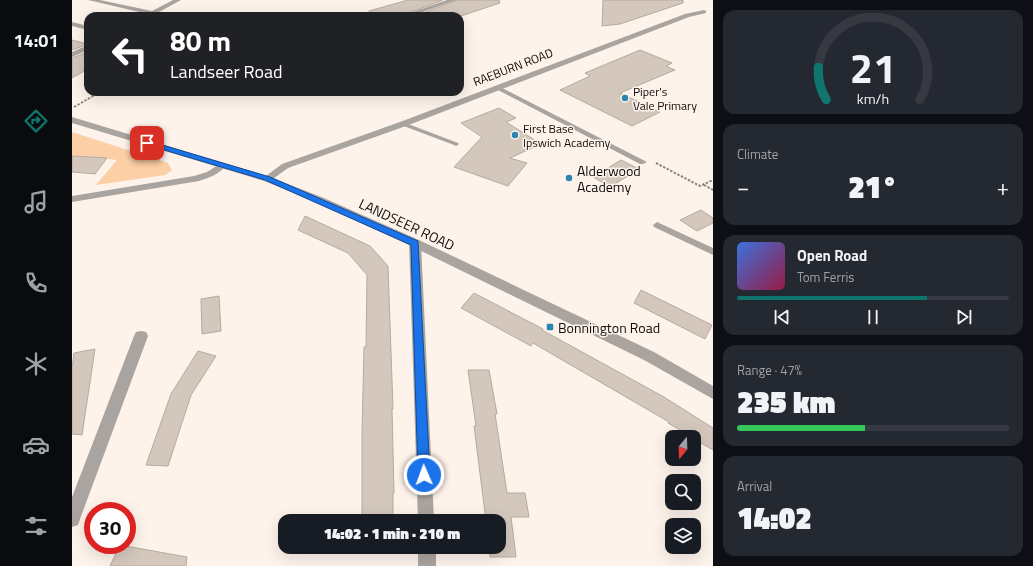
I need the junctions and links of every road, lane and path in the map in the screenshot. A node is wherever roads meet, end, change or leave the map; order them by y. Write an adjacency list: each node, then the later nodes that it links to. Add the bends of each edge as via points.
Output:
1 (91, 0): 4 (street)
2 (178, 0): 5 (street)
3 (453, 0): 6 (street)
4 (142, 12)
5 (154, 12)
6 (417, 12)
7 (704, 12): 12 (street, RAEBURN ROAD, via 686,15)
8 (72, 24): 9 (lane)
9 (84, 27)
10 (84, 49): 11 (street)
11 (72, 55)
12 (496, 87): 16 (street, RAEBURN ROAD); 18 (lane)
13 (93, 96): 14 (path)
14 (72, 108)
15 (72, 120): 19 (street, LANDSEER ROAD)
16 (403, 124): 17 (lane); 20 (street, RAEBURN ROAD, via 285,166)
17 (456, 144)
18 (642, 162): 22 (path, via 651,160 700,186)
19 (221, 166): 20 (street, LANDSEER ROAD); 24 (street, via 210,174 196,179)
20 (268, 179): 26 (street, LANDSEER ROAD)
21 (713, 180): 22 (path)
22 (704, 185): 23 (path)
23 (713, 190)
24 (72, 199)
25 (657, 225): 27 (lane)
26 (415, 244): 29 (street, LANDSEER ROAD, via 649,356); 30 (street)
27 (713, 252)
28 (141, 336): 31 (street)
29 (713, 393)
30 (426, 514)
31 (72, 518)
32 (427, 554): 33 (street)
33 (427, 566)

